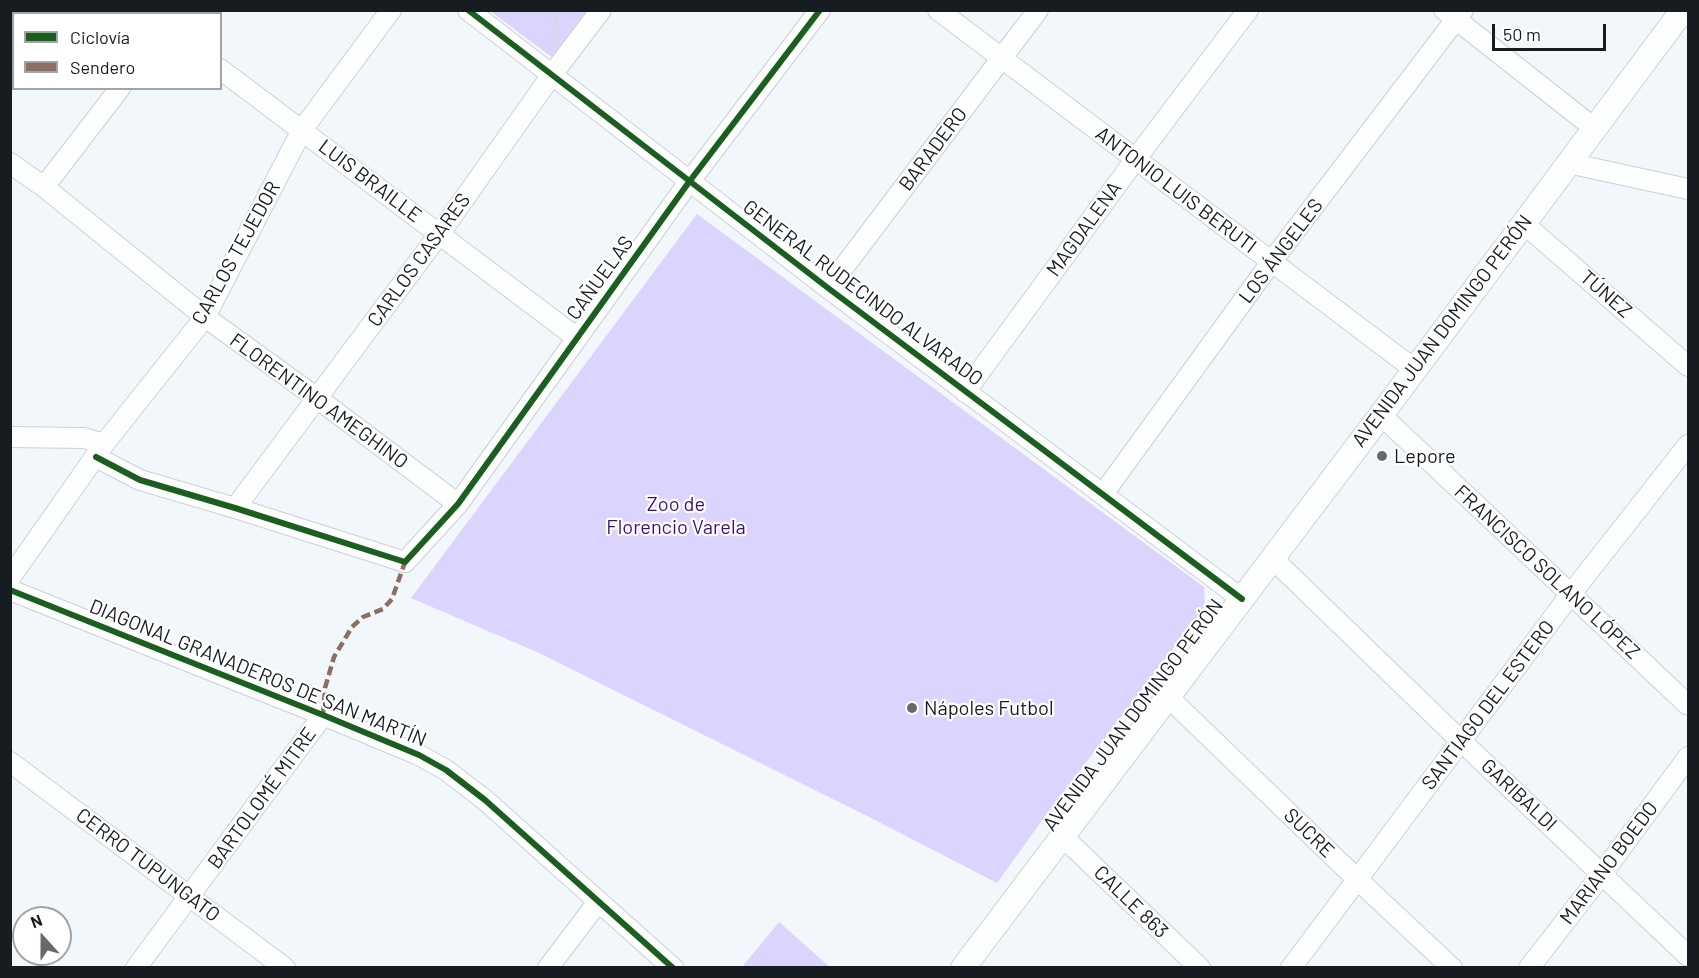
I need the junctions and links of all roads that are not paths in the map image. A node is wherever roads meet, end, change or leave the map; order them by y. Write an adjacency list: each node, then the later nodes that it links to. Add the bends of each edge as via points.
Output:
1 (391, 10): 15 (street, CARLOS TEJEDOR)
2 (468, 10): 12 (street, GENERAL RUDECINDO ALVARADO)
3 (601, 10): 12 (street, CARLOS CASARES)
4 (820, 10): 19 (street, CAÑUELAS)
5 (938, 10): 10 (street, ANTONIO LUIS BERUTI)
6 (1038, 10): 10 (street, BARADERO)
7 (1248, 10): 16 (street, MAGDALENA)
8 (1683, 10): 14 (main road, AVENIDA JUAN DOMINGO PERÓN)
9 (1454, 14): 14 (street); 24 (street, LOS ÁNGELES)
10 (1002, 58): 16 (street, ANTONIO LUIS BERUTI); 25 (street, BARADERO)
11 (222, 70): 15 (street, LUIS BRAILLE)
12 (555, 70): 19 (street, GENERAL RUDECINDO ALVARADO); 23 (street, CARLOS CASARES)
13 (118, 90): 20 (street)
14 (1594, 128): 18 (main road, AVENIDA JUAN DOMINGO PERÓN)
15 (302, 130): 23 (street, LUIS BRAILLE); 26 (street, CARLOS TEJEDOR)
16 (1135, 160): 24 (street, ANTONIO LUIS BERUTI); 30 (street, MAGDALENA)
17 (10, 163): 20 (street, FLORENTINO AMEGHINO)
18 (1568, 163): 21 (street); 22 (main road, AVENIDA JUAN DOMINGO PERÓN)
19 (689, 182): 25 (street, GENERAL RUDECINDO ALVARADO); 27 (street, CAÑUELAS)
20 (44, 187): 26 (street, FLORENTINO AMEGHINO)
21 (1689, 189)
22 (1523, 223): 28 (street, TÚNEZ); 29 (main road, AVENIDA JUAN DOMINGO PERÓN)
23 (440, 233): 27 (street, LUIS BRAILLE); 31 (street, CARLOS CASARES)
24 (1272, 261): 29 (street, ANTONIO LUIS BERUTI); 36 (street, LOS ÁNGELES)
25 (828, 288): 30 (street, GENERAL RUDECINDO ALVARADO)
26 (205, 317): 31 (street, FLORENTINO AMEGHINO); 35 (street, CARLOS TEJEDOR)
27 (577, 338): 37 (street, CAÑUELAS)
28 (1689, 366)
29 (1414, 369): 32 (main road, AVENIDA JUAN DOMINGO PERÓN)
30 (965, 392): 36 (street, GENERAL RUDECINDO ALVARADO)
31 (317, 398): 37 (street, FLORENTINO AMEGHINO); 38 (street, CARLOS CASARES)
32 (1381, 415): 39 (main road, AVENIDA JUAN DOMINGO PERÓN); 42 (street, FRANCISCO SOLANO LÓPEZ)
33 (10, 437): 35 (street, via 84,438)
34 (1689, 445): 42 (street, SANTIAGO DEL ESTERO)
35 (100, 450): 38 (street, via 140,480); 40 (street, CARLOS TEJEDOR)
36 (1103, 494): 43 (street, GENERAL RUDECINDO ALVARADO)
37 (458, 504): 38 (street, CAÑUELAS, via 405,562)
38 (235, 508)
39 (1272, 558): 43 (main road, AVENIDA JUAN DOMINGO PERÓN); 47 (street, GARIBALDI)
40 (10, 578)
41 (10, 590): 46 (street, DIAGONAL GRANADEROS DE SAN MARTÍN)
42 (1570, 595): 45 (street, FRANCISCO SOLANO LÓPEZ); 47 (street, SANTIAGO DEL ESTERO)
43 (1242, 599): 44 (main road, AVENIDA JUAN DOMINGO PERÓN)
44 (1167, 696): 50 (main road, AVENIDA JUAN DOMINGO PERÓN); 52 (street, SUCRE)
45 (1689, 705)
46 (323, 715): 53 (street, BARTOLOMÉ MITRE); 54 (street, DIAGONAL GRANADEROS DE SAN MARTÍN, via 446,770)
47 (1461, 741): 51 (street, GARIBALDI); 52 (street, SANTIAGO DEL ESTERO)
48 (1689, 757): 51 (street, MARIANO BOEDO)
49 (10, 762): 53 (street, CERRO TUPUNGATO)
50 (1062, 836): 60 (main road, AVENIDA JUAN DOMINGO PERÓN); 61 (street, CALLE 863)
51 (1602, 874): 55 (street, GARIBALDI); 64 (street, MARIANO BOEDO)
52 (1358, 880): 62 (street, SANTIAGO DEL ESTERO); 63 (street, SUCRE)
53 (191, 896): 56 (street, BARTOLOMÉ MITRE); 57 (street, CERRO TUPUNGATO)
54 (598, 902): 58 (street); 59 (street, DIAGONAL GRANADEROS DE SAN MARTÍN)
55 (1689, 956)
56 (136, 968)
57 (285, 968)
58 (548, 968)
59 (673, 968)
60 (963, 968)
61 (1200, 968)
62 (1291, 968)
63 (1452, 968)
64 (1529, 968)

